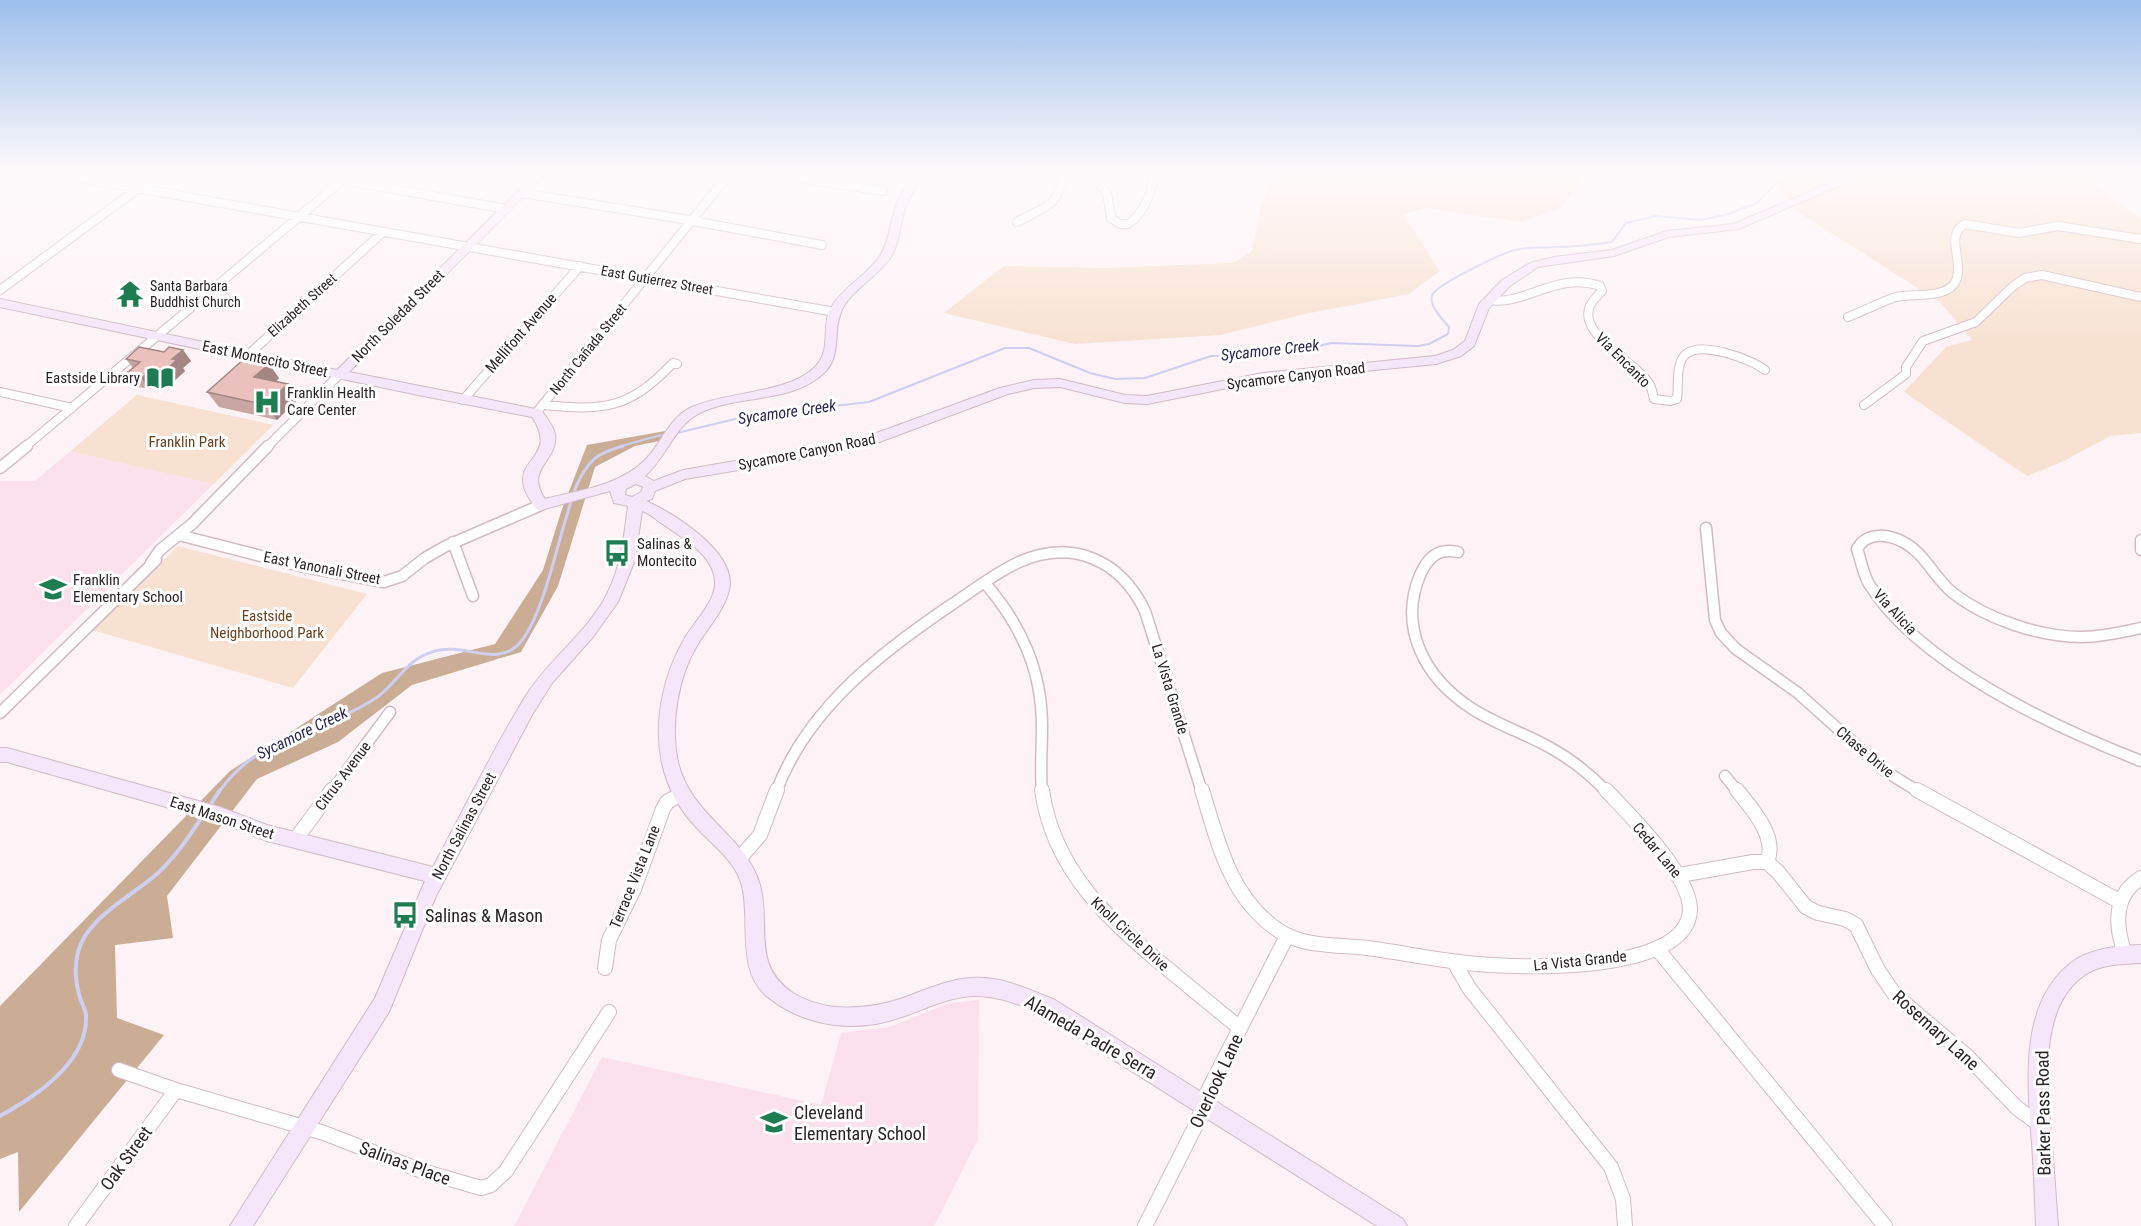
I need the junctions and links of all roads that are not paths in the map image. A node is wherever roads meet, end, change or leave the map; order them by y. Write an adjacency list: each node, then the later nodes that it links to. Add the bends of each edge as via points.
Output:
1 (81, 230): 19 (street)
2 (282, 230): 25 (street)
3 (373, 230): 13 (street, East Gutierrez Street)
4 (485, 230): 16 (main road, North Soledad Street)
5 (683, 230): 18 (street, North Cañada Street)
6 (745, 230): 15 (street)
7 (896, 230): 23 (main road, via 885,256)
8 (1720, 230): 21 (main road, Sycamore Canyon Road, via 1667,234 1614,253 1534,265)
9 (1957, 230): 24 (street, via 1959,274 1953,286 1940,292 1897,297)
10 (2005, 230): 11 (street)
11 (2035, 230)
12 (2085, 230): 14 (street)
13 (383, 232): 16 (street, East Gutierrez Street); 26 (street, Elizabeth Street)
14 (2141, 239)
15 (822, 245)
16 (468, 247): 17 (street, East Gutierrez Street); 29 (main road, North Soledad Street)
17 (580, 266): 18 (street, East Gutierrez Street); 31 (street, Mellifont Avenue)
18 (645, 277): 23 (street, East Gutierrez Street); 34 (street, North Cañada Street)
19 (0, 290)
20 (2141, 297): 32 (street, via 2042,275 2025,278 1976,322 1923,341 1906,367 1906,374)
21 (1490, 300): 28 (street, Via Encanto, via 1508,302 1560,285 1600,286 1602,291 1588,308 1590,323 1608,346 1651,385 1654,399 1677,399 1682,360 1686,353 1697,349 1752,361); 37 (main road, Sycamore Canyon Road, via 1480,310 1470,343 1457,353 1436,360 1263,377 1147,400 1125,399 1060,383 1041,383 859,443)
22 (0, 303): 25 (main road, East Montecito Street)
23 (835, 312): 35 (main road, via 830,355 819,371 784,388 728,398 695,410 679,423)
24 (1848, 318)
25 (156, 337): 26 (main road, East Montecito Street); 33 (street)
26 (248, 355): 29 (main road, East Montecito Street)
27 (677, 364): 34 (street, via 673,363 646,390 620,402)
28 (1765, 370)
29 (340, 374): 31 (main road, East Montecito Street); 44 (street, North Soledad Street)
30 (0, 392): 33 (street)
31 (463, 400): 34 (main road, East Montecito Street)
32 (1864, 405)
33 (72, 408): 36 (street)
34 (540, 409): 39 (main road, via 548,433 547,448 530,480)
35 (654, 458): 37 (main road, via 658,466); 38 (main road)
36 (0, 468)
37 (677, 475): 38 (main road, Sycamore Canyon Road)
38 (636, 491): 39 (main road, East Yanonali Street, via 590,493); 40 (main road, Alameda Padre Serra); 41 (main road, North Salinas Street); 43 (main road, North Salinas Street, via 627,526)
39 (541, 505): 46 (street, East Yanonali Street)
40 (655, 511): 41 (main road); 57 (main road, Alameda Padre Serra, via 711,555 723,581 720,596 687,648 671,693 667,744)
41 (636, 517): 43 (main road, North Salinas Street)
42 (1706, 528): 64 (street, Chase Drive, via 1716,620 1721,633 1736,649 1798,693 1868,757 1912,789)
43 (631, 534): 62 (main road, North Salinas Street, via 628,560 613,598 588,633 546,678)
44 (179, 535): 46 (street, East Yanonali Street, via 379,582 402,576); 52 (street, North Soledad Street)
45 (2141, 540): 47 (street)
46 (453, 542): 50 (street)
47 (2141, 549)
48 (1458, 552): 61 (street, Cedar Lane, via 1443,549 1435,554 1415,584 1410,621 1428,666 1470,708 1547,745 1586,771)
49 (984, 584): 59 (street, La Vista Grande, via 912,632 830,705 786,771 760,837); 65 (street, La Vista Grande, via 1020,562 1058,553 1103,562 1133,584 1226,867 1242,896); 71 (street, Knoll Circle Drive, via 1019,627 1035,664 1041,698 1042,798 1065,861 1091,900 1111,921)
50 (473, 596)
51 (2141, 628): 55 (street, Via Alicia, via 2082,637 2045,632 1965,601 1944,585 1918,551 1898,540 1871,537 1857,549 1873,591 1926,644 2026,710)
52 (0, 712)
53 (390, 712): 58 (street, Citrus Avenue)
54 (2, 753): 58 (main road, East Mason Street)
55 (2141, 761)
56 (1725, 776): 60 (street, via 1745,799 1767,837 1771,849)
57 (681, 794): 59 (main road, Alameda Padre Serra, via 698,818); 69 (street, Terrace Vista Lane, via 663,809 634,889 609,940)
58 (295, 840): 62 (main road, East Mason Street)
59 (739, 859): 74 (main road, Alameda Padre Serra, via 753,893 758,966 769,986 787,1000 827,1015 858,1017 890,1012 960,988 1010,992 1048,1007)
60 (1767, 862): 61 (street); 75 (street, Rosemary Lane, via 1807,909 1856,924 1875,965 1909,1011 1957,1047 2019,1111)
61 (1680, 874): 66 (street, Cedar Lane, via 1689,894 1689,921 1678,937)
62 (437, 876): 76 (main road, North Salinas Street, via 382,1005)
63 (2141, 878): 64 (street, via 2131,883)
64 (2119, 902): 67 (street, via 2120,941)
65 (1287, 936): 68 (street, La Vista Grande); 71 (street, Overlook Lane)
66 (1659, 951): 68 (street, La Vista Grande, via 1558,966); 82 (street)
67 (2133, 954): 75 (main road, Barker Pass Road, via 2079,969 2056,993 2045,1017 2040,1048)
68 (1454, 962): 81 (street, via 1469,988 1611,1167 1623,1199)
69 (605, 968)
70 (609, 1012): 76 (street, Salinas Place, via 506,1171 491,1185 473,1187)
71 (1240, 1028): 74 (street, Overlook Lane)
72 (119, 1070): 73 (street, Salinas Place)
73 (176, 1090): 76 (street, Salinas Place); 77 (street, Oak Street)
74 (1203, 1104): 79 (street, Overlook Lane); 80 (main road, Alameda Padre Serra)
75 (2040, 1125): 83 (main road, Barker Pass Road)
76 (304, 1127): 78 (main road, North Salinas Street)
77 (76, 1226)
78 (241, 1226)
79 (1145, 1226)
80 (1396, 1226)
81 (1625, 1226)
82 (1885, 1226)
83 (2047, 1226)

